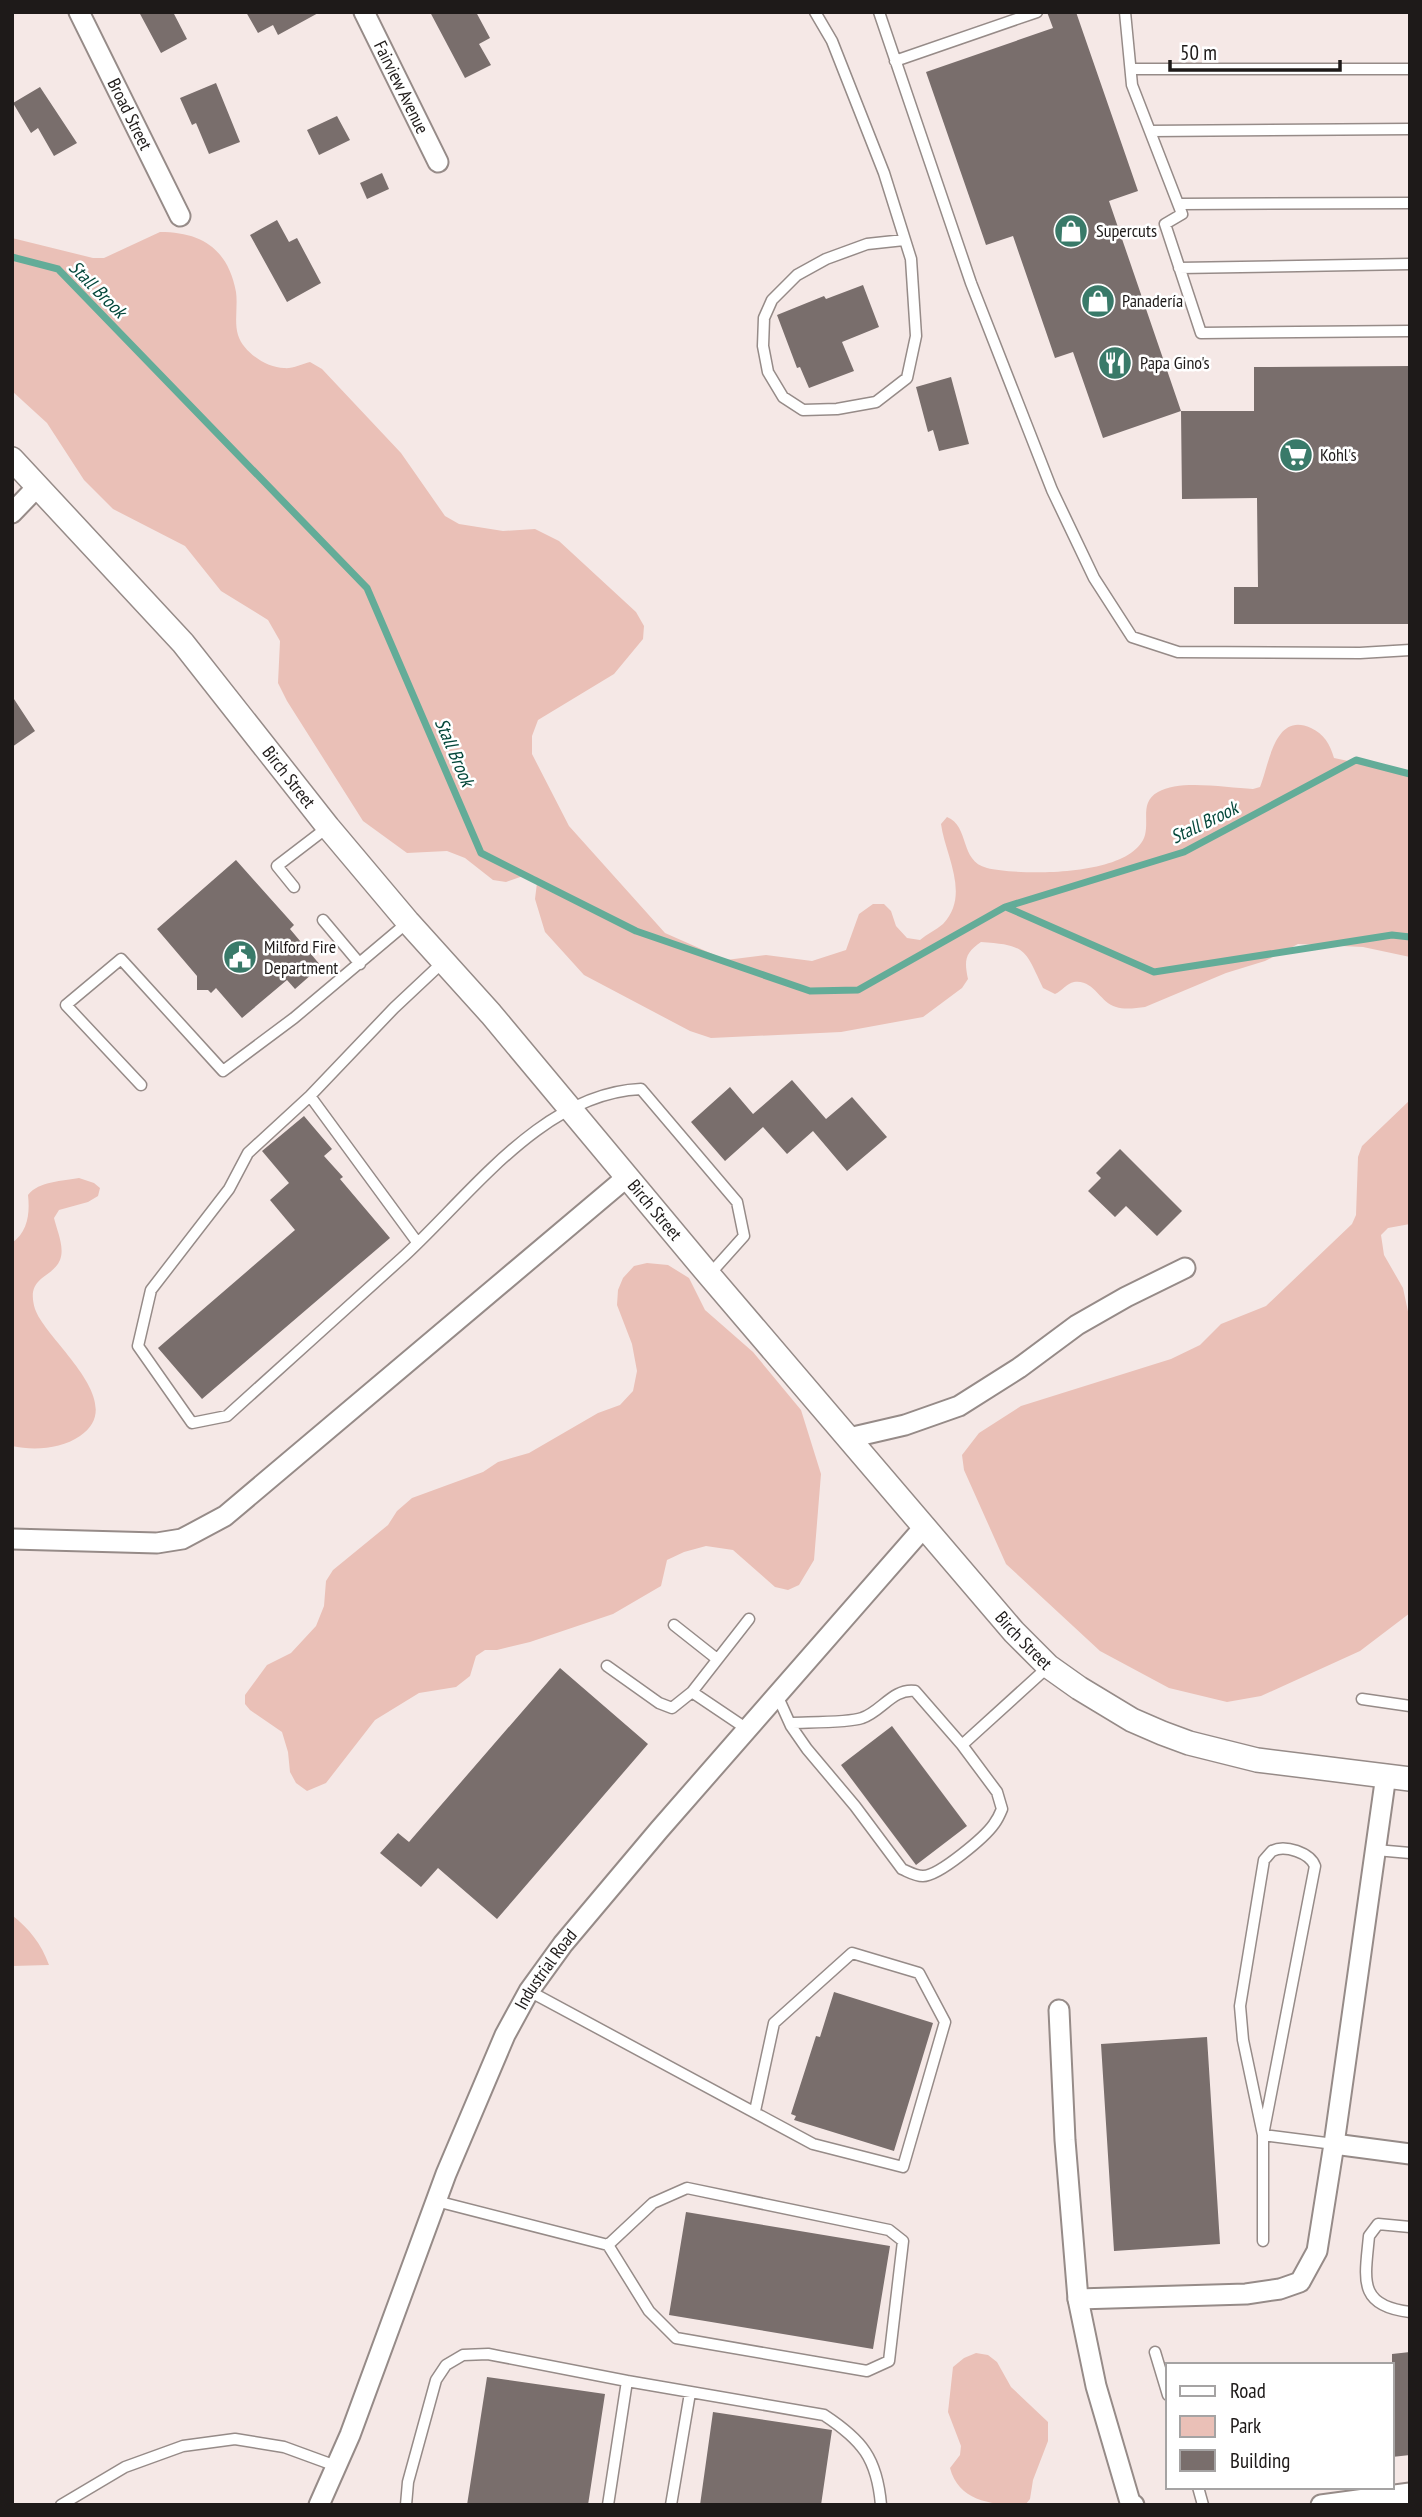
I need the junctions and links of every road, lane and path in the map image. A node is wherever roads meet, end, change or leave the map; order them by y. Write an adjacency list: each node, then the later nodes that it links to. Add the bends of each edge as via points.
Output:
1 (79, 12): 15 (street, Broad Street)
2 (364, 12): 12 (street, Fairview Avenue)
3 (815, 12): 16 (lane, via 832,41 884,173)
4 (879, 12): 7 (lane)
5 (1037, 12): 7 (lane)
6 (1125, 12): 8 (lane)
7 (895, 61): 23 (lane, via 971,283 1052,490 1094,578 1132,637 1178,652)
8 (1131, 69): 9 (lane); 11 (lane, via 1132,85)
9 (1410, 69)
10 (1410, 129): 11 (lane)
11 (1150, 131): 14 (lane)
12 (438, 162)
13 (1410, 203): 14 (lane)
14 (1179, 204): 18 (lane, via 1182,214 1165,224)
15 (180, 216)
16 (904, 240): 16 (lane, via 867,244 826,259 797,275 772,300 764,318 763,346 768,372 783,397 803,410 836,410 876,402 907,377 916,336 911,259)
17 (1410, 264): 18 (lane)
18 (1180, 268): 19 (lane, via 1201,333)
19 (1410, 331)
20 (12, 459): 21 (street, Birch Street)
21 (37, 487): 22 (street); 24 (street, Birch Street, via 183,643)
22 (12, 513)
23 (1410, 650)
24 (328, 827): 25 (lane, via 277,866); 27 (street, Birch Street)
25 (294, 887)
26 (323, 920): 29 (lane)
27 (408, 922): 28 (street, Birch Street); 29 (lane)
28 (443, 962): 31 (lane); 32 (street, Birch Street)
29 (360, 964): 30 (lane, via 223,1071 121,959 66,1005)
30 (141, 1085)
31 (310, 1096): 34 (lane); 34 (lane, via 248,1153 229,1189 151,1290 138,1346 192,1423 227,1416)
32 (570, 1110): 33 (street, Birch Street); 34 (lane, via 510,1149); 36 (lane, via 622,1090 641,1089 737,1202 744,1236)
33 (626, 1177): 36 (street, Birch Street); 39 (street, via 235,1507 201,1530 157,1543)
34 (417, 1242)
35 (1185, 1268): 37 (street, via 1077,1325 959,1406)
36 (709, 1275): 37 (street, Birch Street)
37 (849, 1438): 38 (street, Birch Street)
38 (925, 1526): 44 (street, Birch Street, via 1014,1632); 46 (street, Industrial Road)
39 (12, 1539)
40 (749, 1619): 42 (lane)
41 (674, 1625): 42 (lane)
42 (717, 1659): 45 (lane)
43 (607, 1666): 45 (lane, via 672,1709)
44 (1049, 1666): 51 (lane); 52 (street, Birch Street, via 1132,1720 1189,1743 1257,1760)
45 (692, 1692): 50 (lane)
46 (776, 1695): 49 (lane); 50 (street, Industrial Road)
47 (1362, 1699): 48 (lane)
48 (1410, 1706)
49 (790, 1723): 51 (lane, via 862,1718 908,1690 915,1691); 51 (lane, via 902,1869 925,1876 940,1871 985,1833 1002,1809 997,1793)
50 (747, 1729): 56 (street, Industrial Road, via 563,1944)
51 (962, 1745)
52 (1385, 1775): 53 (street, Birch Street); 54 (street)
53 (1410, 1779)
54 (1376, 1850): 55 (lane); 60 (street)
55 (1410, 1853)
56 (529, 1991): 58 (lane); 62 (street, Industrial Road, via 505,2035)
57 (1059, 2010): 66 (street)
58 (755, 2111): 58 (lane, via 813,2144 903,2167 945,2022 919,1973 852,1953 774,2023)
59 (1263, 2135): 59 (lane, via 1315,1866 1306,1854 1287,1850 1271,1852 1264,1860 1240,2006); 60 (lane); 64 (lane)
60 (1334, 2144): 61 (street); 66 (street, via 1317,2251 1300,2282 1247,2294)
61 (1410, 2154)
62 (436, 2201): 65 (lane); 72 (street, Industrial Road)
63 (1410, 2227): 67 (lane, via 1378,2224 1371,2231 1365,2280 1373,2300)
64 (1263, 2241)
65 (608, 2245): 65 (lane, via 653,2203 687,2188 889,2230 903,2241 888,2361 867,2371 676,2339 649,2311)
66 (1078, 2299): 80 (street, via 1096,2386)
67 (1410, 2312)
68 (1155, 2352): 70 (lane)
69 (627, 2381): 71 (lane); 76 (lane, via 488,2354 463,2355 446,2365 436,2380 408,2482); 77 (lane)
70 (1166, 2388)
71 (690, 2393): 78 (lane); 79 (lane, via 824,2415 850,2432 871,2458)
72 (337, 2466): 74 (lane, via 284,2447 235,2439 183,2446 125,2467); 75 (street, Industrial Road)
73 (1410, 2493): 81 (street)
74 (61, 2505)
75 (318, 2505)
76 (407, 2505)
77 (608, 2505)
78 (671, 2505)
79 (881, 2505)
80 (1133, 2505)
81 (1321, 2505)

